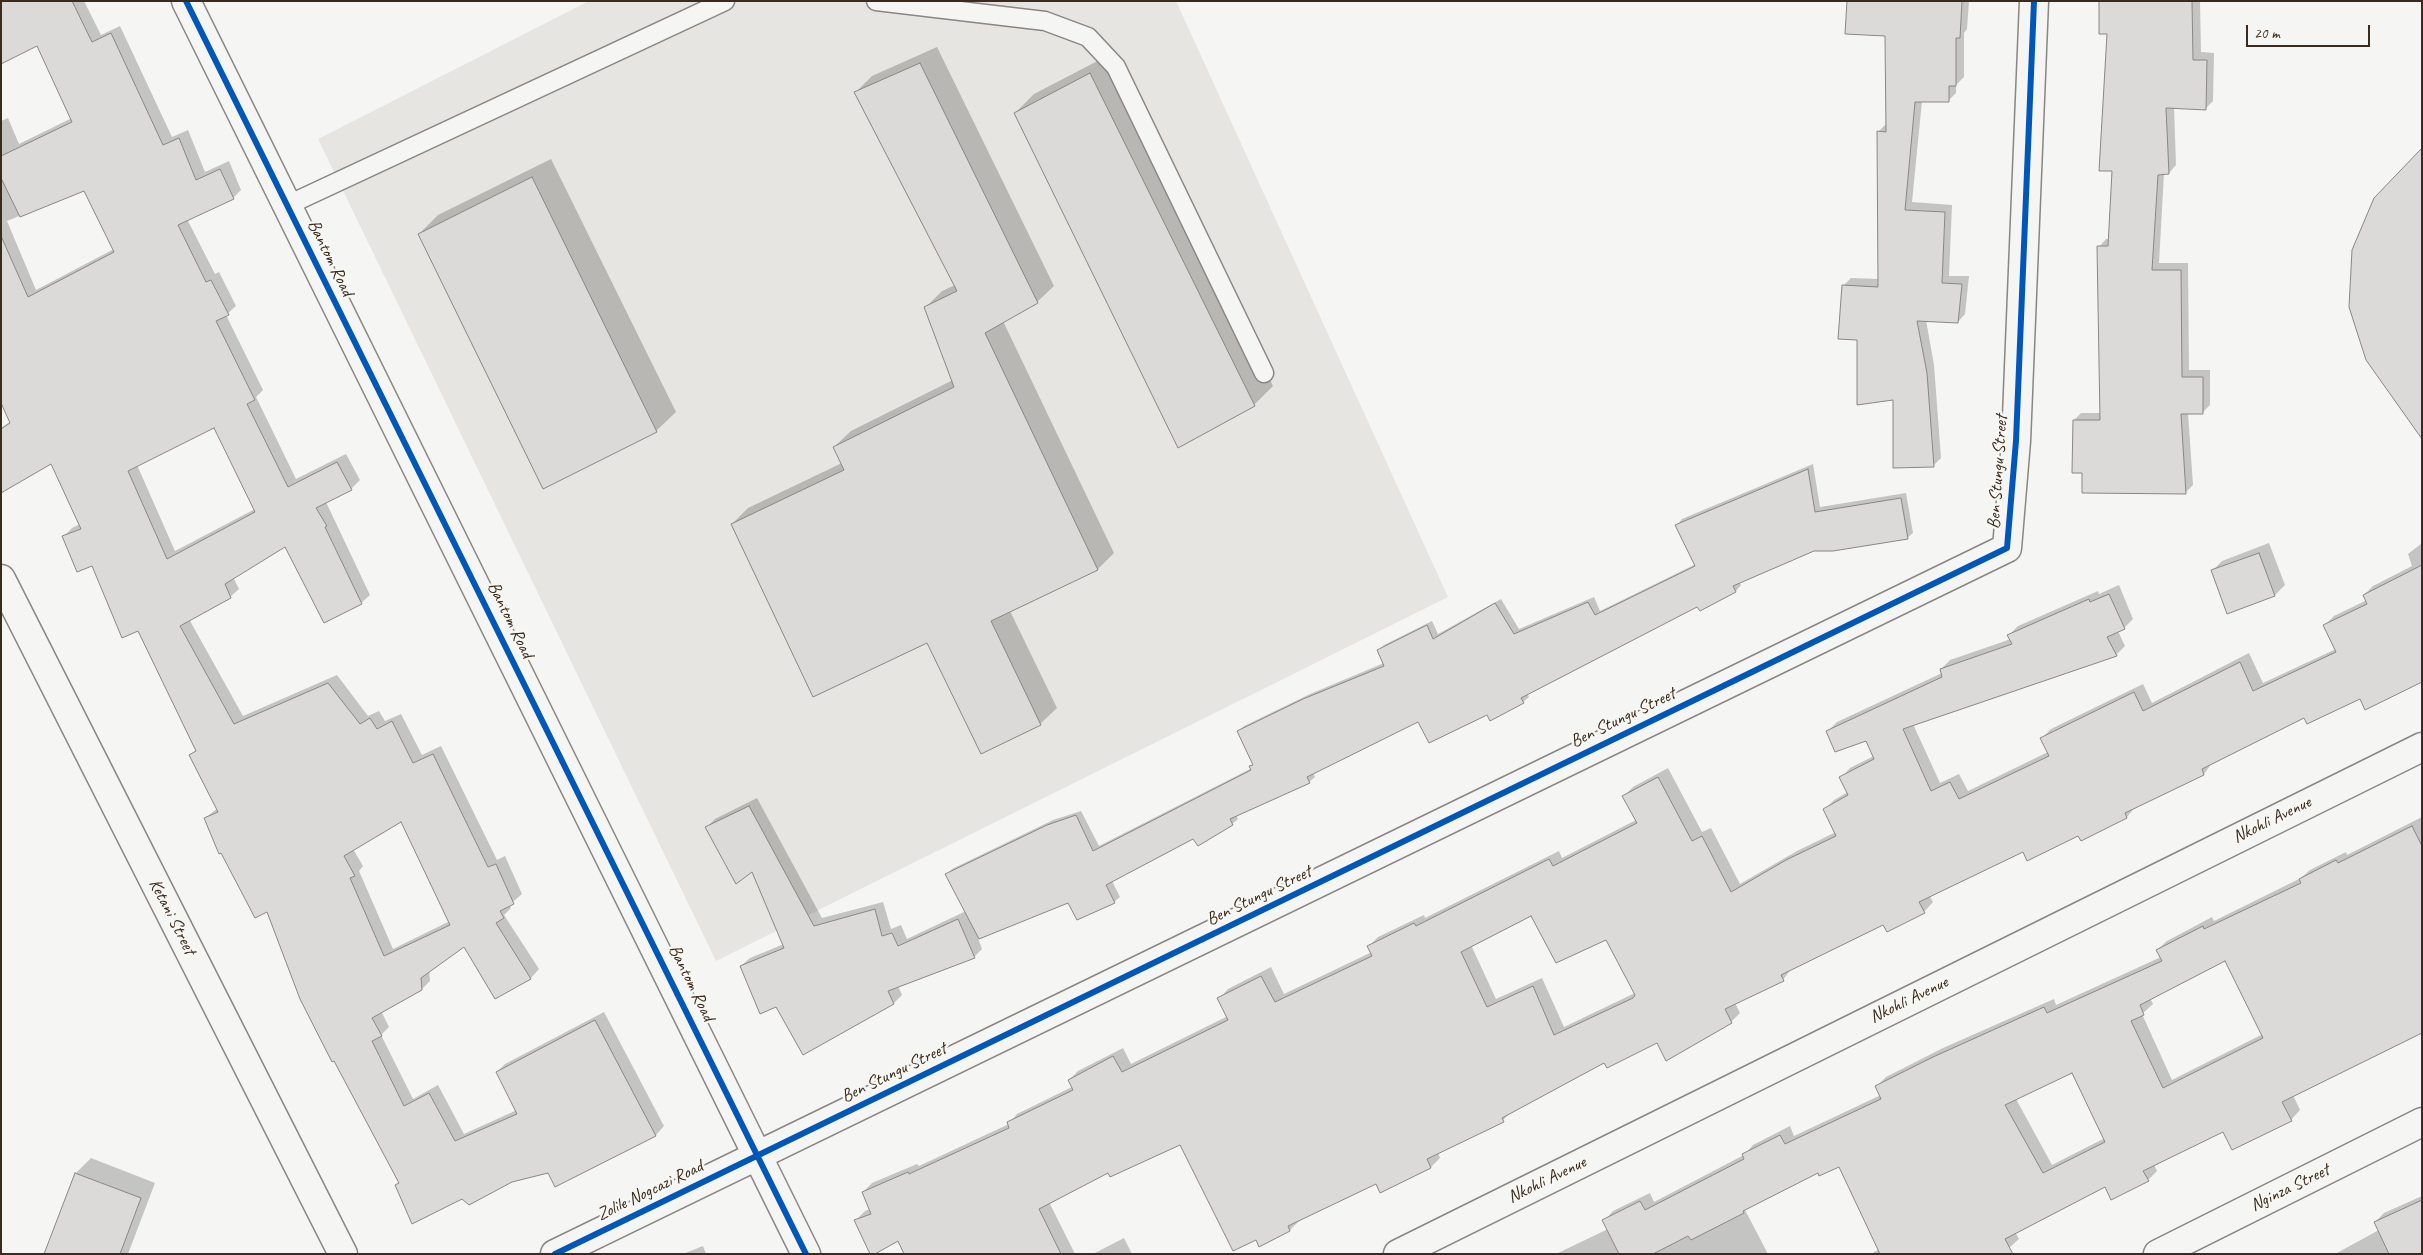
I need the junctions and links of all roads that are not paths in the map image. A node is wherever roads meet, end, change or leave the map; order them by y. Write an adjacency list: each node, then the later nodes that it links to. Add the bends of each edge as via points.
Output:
1 (186, 1): 5 (street, Bantom Road)
2 (725, 1): 5 (lane)
3 (876, 1): 6 (lane, via 1044,21 1088,37 1116,67)
4 (2034, 1): 10 (street, Ben Stungu Street, via 2016,441 2007,548)
5 (288, 205): 10 (street, Bantom Road)
6 (1264, 373)
7 (1, 579): 11 (street, Ketani Street)
8 (2422, 747): 14 (street, Nkohli Avenue)
9 (2422, 1122): 15 (street, Nginza Street)
10 (759, 1155): 12 (street, Zolile Nogcazi Road); 13 (street, Bantom Road)
11 (344, 1254)
12 (555, 1254)
13 (806, 1254)
14 (1398, 1254)
15 (2158, 1254)

